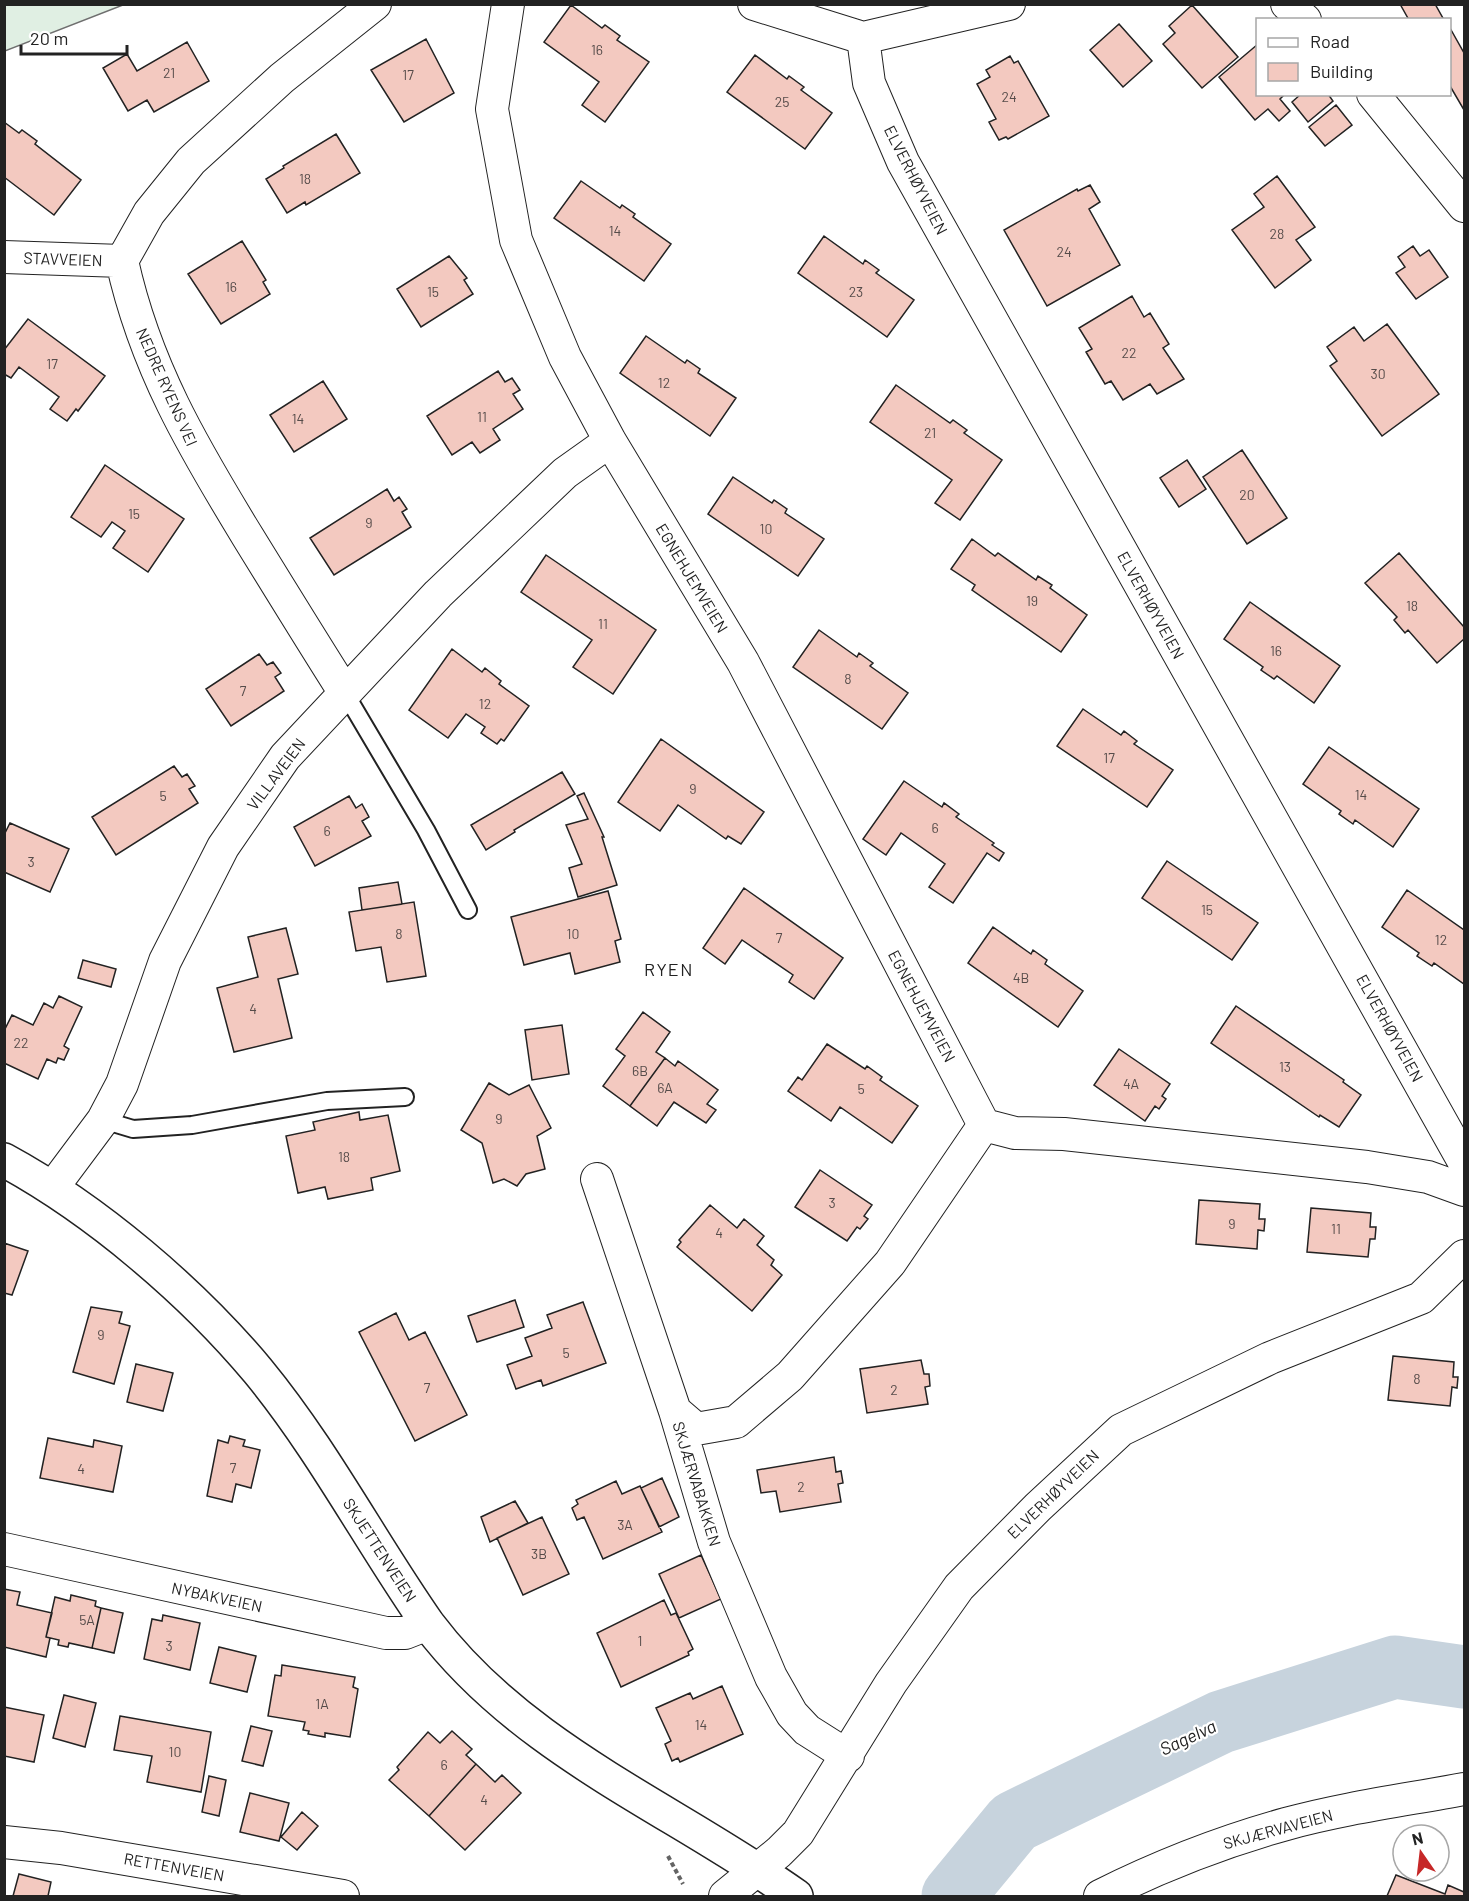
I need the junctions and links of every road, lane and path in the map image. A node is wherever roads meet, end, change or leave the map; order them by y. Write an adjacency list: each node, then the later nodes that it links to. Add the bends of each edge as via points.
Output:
1 (375, 4): 11 (street, via 282,78 191,161 149,213)
2 (508, 4): 12 (street, EGNEHJEMVEIEN, via 492,109 516,240 565,357)
3 (754, 4): 7 (street)
4 (1009, 4): 7 (street)
5 (1287, 4): 6 (street)
6 (1303, 18)
7 (863, 38): 19 (street, ELVERHØYVEIEN, via 869,83 903,162)
8 (1375, 96): 9 (street)
9 (1464, 206)
10 (4, 257): 11 (street, STAVVEIEN)
11 (122, 261): 13 (street, NEDRE RYENS VEI, via 132,309 155,368 196,452)
12 (610, 441): 13 (street, VILLAVEIEN, via 565,473 438,594); 17 (street, EGNEHJEMVEIEN, via 743,662)
13 (345, 693): 14 (lane); 16 (street, VILLAVEIEN, via 285,757 223,847 165,961 122,1084)
14 (468, 910)
15 (405, 1097): 16 (lane, via 327,1101 192,1125 133,1129)
16 (103, 1120): 21 (street, VILLAVEIEN)
17 (984, 1125): 22 (street, via 1015,1133 1064,1134 1367,1167 1428,1177); 24 (street, via 890,1263 790,1376 736,1422 696,1429)
18 (4, 1160): 21 (main road, SKJETTENVEIEN)
19 (1464, 1162)
20 (597, 1179): 24 (street, SKJÆRVABAKKEN)
21 (53, 1187): 26 (main road, SKJETTENVEIEN, via 163,1276 258,1371 313,1447)
22 (1464, 1190)
23 (1464, 1256): 27 (street, ELVERHØYVEIEN, via 1421,1298 1270,1358 1122,1430 959,1587 891,1683)
24 (675, 1411): 27 (street, SKJÆRVABAKKEN, via 714,1542 778,1693 807,1730)
25 (4, 1549): 26 (street, NYBAKVEIEN, via 386,1633 405,1633)
26 (428, 1624): 30 (main road, SKJETTENVEIEN, via 480,1683 553,1743)
27 (848, 1756): 30 (street, ELVERHØYVEIEN, via 798,1833)
28 (1464, 1789): 34 (street, SKJÆRVAVEIEN, via 1289,1823 1233,1839 1139,1876)
29 (4, 1842): 31 (street, RETTENVEIEN, via 61,1848)
30 (758, 1871): 32 (street); 33 (main road, SKJETTENVEIEN)
31 (344, 1896)
32 (724, 1896)
33 (796, 1896)
34 (1100, 1896)

